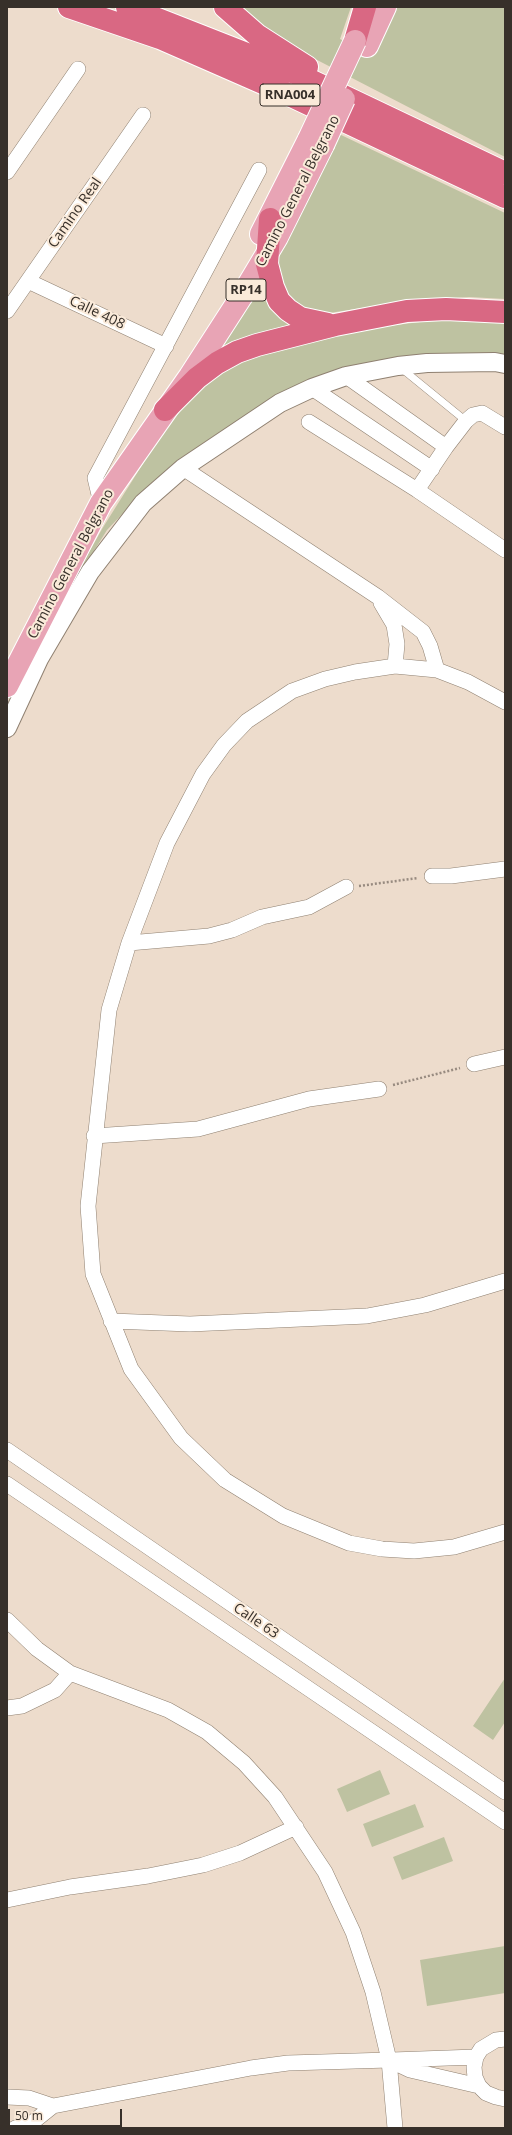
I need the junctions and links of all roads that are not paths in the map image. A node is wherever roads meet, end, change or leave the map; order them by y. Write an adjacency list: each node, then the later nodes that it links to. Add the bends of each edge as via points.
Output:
1 (69, 7): 15 (highway, RNA004, via 160,38 281,91)
2 (127, 7): 11 (highway, RNA004, via 295,74)
3 (225, 7): 11 (highway, via 257,35 292,58)
4 (365, 7): 7 (highway)
5 (371, 7): 7 (main road, Camino General Belgrano / RP14)
6 (386, 7): 7 (main road, Camino General Belgrano / RP14)
7 (361, 44): 10 (main road, Camino General Belgrano / RP14, bridge)
8 (78, 69): 13 (street)
9 (143, 115): 18 (street, Camino Real)
10 (316, 142): 16 (main road, Camino General Belgrano / RP14); 17 (main road, Camino General Belgrano / RP14)
11 (441, 142): 14 (highway, RNA004)
12 (259, 170): 22 (street)
13 (7, 172)
14 (505, 173)
15 (505, 197)
16 (270, 219): 17 (highway); 27 (main road, Camino General Belgrano / RP14, via 223,303 182,368)
17 (268, 254): 21 (highway, via 269,273 279,301 300,318); 27 (main road, Camino General Belgrano / RP14, via 190,376)
18 (28, 281): 19 (street, Camino Real); 22 (street, Calle 408)
19 (7, 311)
20 (505, 312): 21 (highway, via 446,309 407,312)
21 (335, 325): 27 (highway, via 237,352 197,378)
22 (166, 346): 35 (street, via 95,478)
23 (505, 364): 24 (street, via 427,363)
24 (398, 366): 25 (street); 28 (lane)
25 (346, 376): 26 (street); 31 (street)
26 (312, 388): 32 (street, via 280,403); 33 (street)
27 (159, 418): 35 (main road, Camino General Belgrano / RP14)
28 (466, 421): 30 (street, via 477,413 482,413); 31 (street)
29 (309, 422): 34 (street)
30 (505, 427)
31 (446, 447): 33 (street)
32 (183, 468): 37 (street); 38 (street, via 143,503 90,572)
33 (432, 469): 34 (street)
34 (417, 490): 36 (street)
35 (101, 503): 38 (main road, Camino General Belgrano / RP14)
36 (505, 550)
37 (378, 596): 39 (street, via 394,625 397,644); 40 (street, via 423,632)
38 (30, 659): 41 (main road, Camino General Belgrano / RP14); 43 (street)
39 (395, 666): 40 (street); 47 (street, via 325,679 292,691 247,720 224,745 203,774 167,843)
40 (437, 670): 42 (street, via 468,682)
41 (7, 686)
42 (505, 702)
43 (7, 728)
44 (505, 869): 45 (street)
45 (432, 876)
46 (346, 887): 47 (street, via 309,907 262,917 232,930 209,936)
47 (129, 943): 51 (street, via 109,1010)
48 (505, 1057): 49 (street)
49 (474, 1064)
50 (379, 1089): 51 (street, via 309,1099 198,1129)
51 (94, 1136): 53 (street, via 88,1206 90,1243 93,1274)
52 (505, 1281): 53 (street, via 425,1305 367,1316 190,1324)
53 (111, 1321): 56 (street, via 131,1369 181,1438 225,1480 283,1516 349,1543 382,1549 414,1551 454,1547)
54 (7, 1450): 60 (street, Calle 63)
55 (7, 1484): 61 (street, Calle 63)
56 (505, 1532)
57 (7, 1620): 58 (street, via 38,1649)
58 (70, 1673): 59 (street, via 55,1690 22,1706); 62 (street, via 168,1710 207,1732 244,1763 275,1797)
59 (7, 1708)
60 (505, 1792)
61 (505, 1822)
62 (296, 1827): 63 (street, via 240,1853 203,1865); 66 (street, via 325,1872 353,1932 374,1992)
63 (7, 1900)
64 (505, 2039): 65 (street, via 488,2044)
65 (476, 2057): 66 (street); 67 (street, via 475,2077)
66 (389, 2060): 67 (street, via 410,2070); 70 (street, via 288,2063 251,2068); 72 (street)
67 (479, 2086): 69 (street, via 486,2093)
68 (7, 2097): 70 (street, via 29,2098)
69 (502, 2100)
70 (53, 2106): 71 (street, via 33,2122)
71 (15, 2128)
72 (395, 2128)

